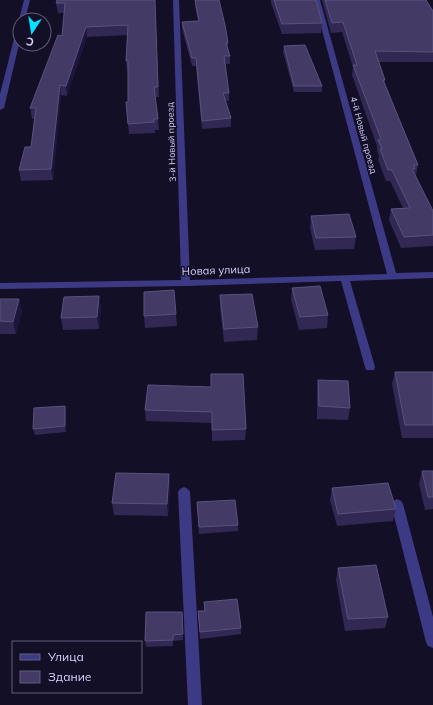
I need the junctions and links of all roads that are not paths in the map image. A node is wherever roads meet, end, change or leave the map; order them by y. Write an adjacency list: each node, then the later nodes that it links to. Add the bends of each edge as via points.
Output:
1 (27, 0): 4 (street)
2 (176, 0): 10 (street, 3-й Новый проезд)
3 (317, 0): 8 (street, 4-й Новый проезд)
4 (24, 12)
5 (14, 52): 6 (street)
6 (0, 108)
7 (433, 275): 8 (street, Новая улица)
8 (392, 276): 9 (street, Новая улица)
9 (344, 277): 10 (street, Новая улица); 12 (street)
10 (186, 283): 11 (street, Новая улица)
11 (0, 286)
12 (370, 367)
13 (184, 492): 16 (street)
14 (397, 504): 15 (street)
15 (433, 642)
16 (195, 705)

